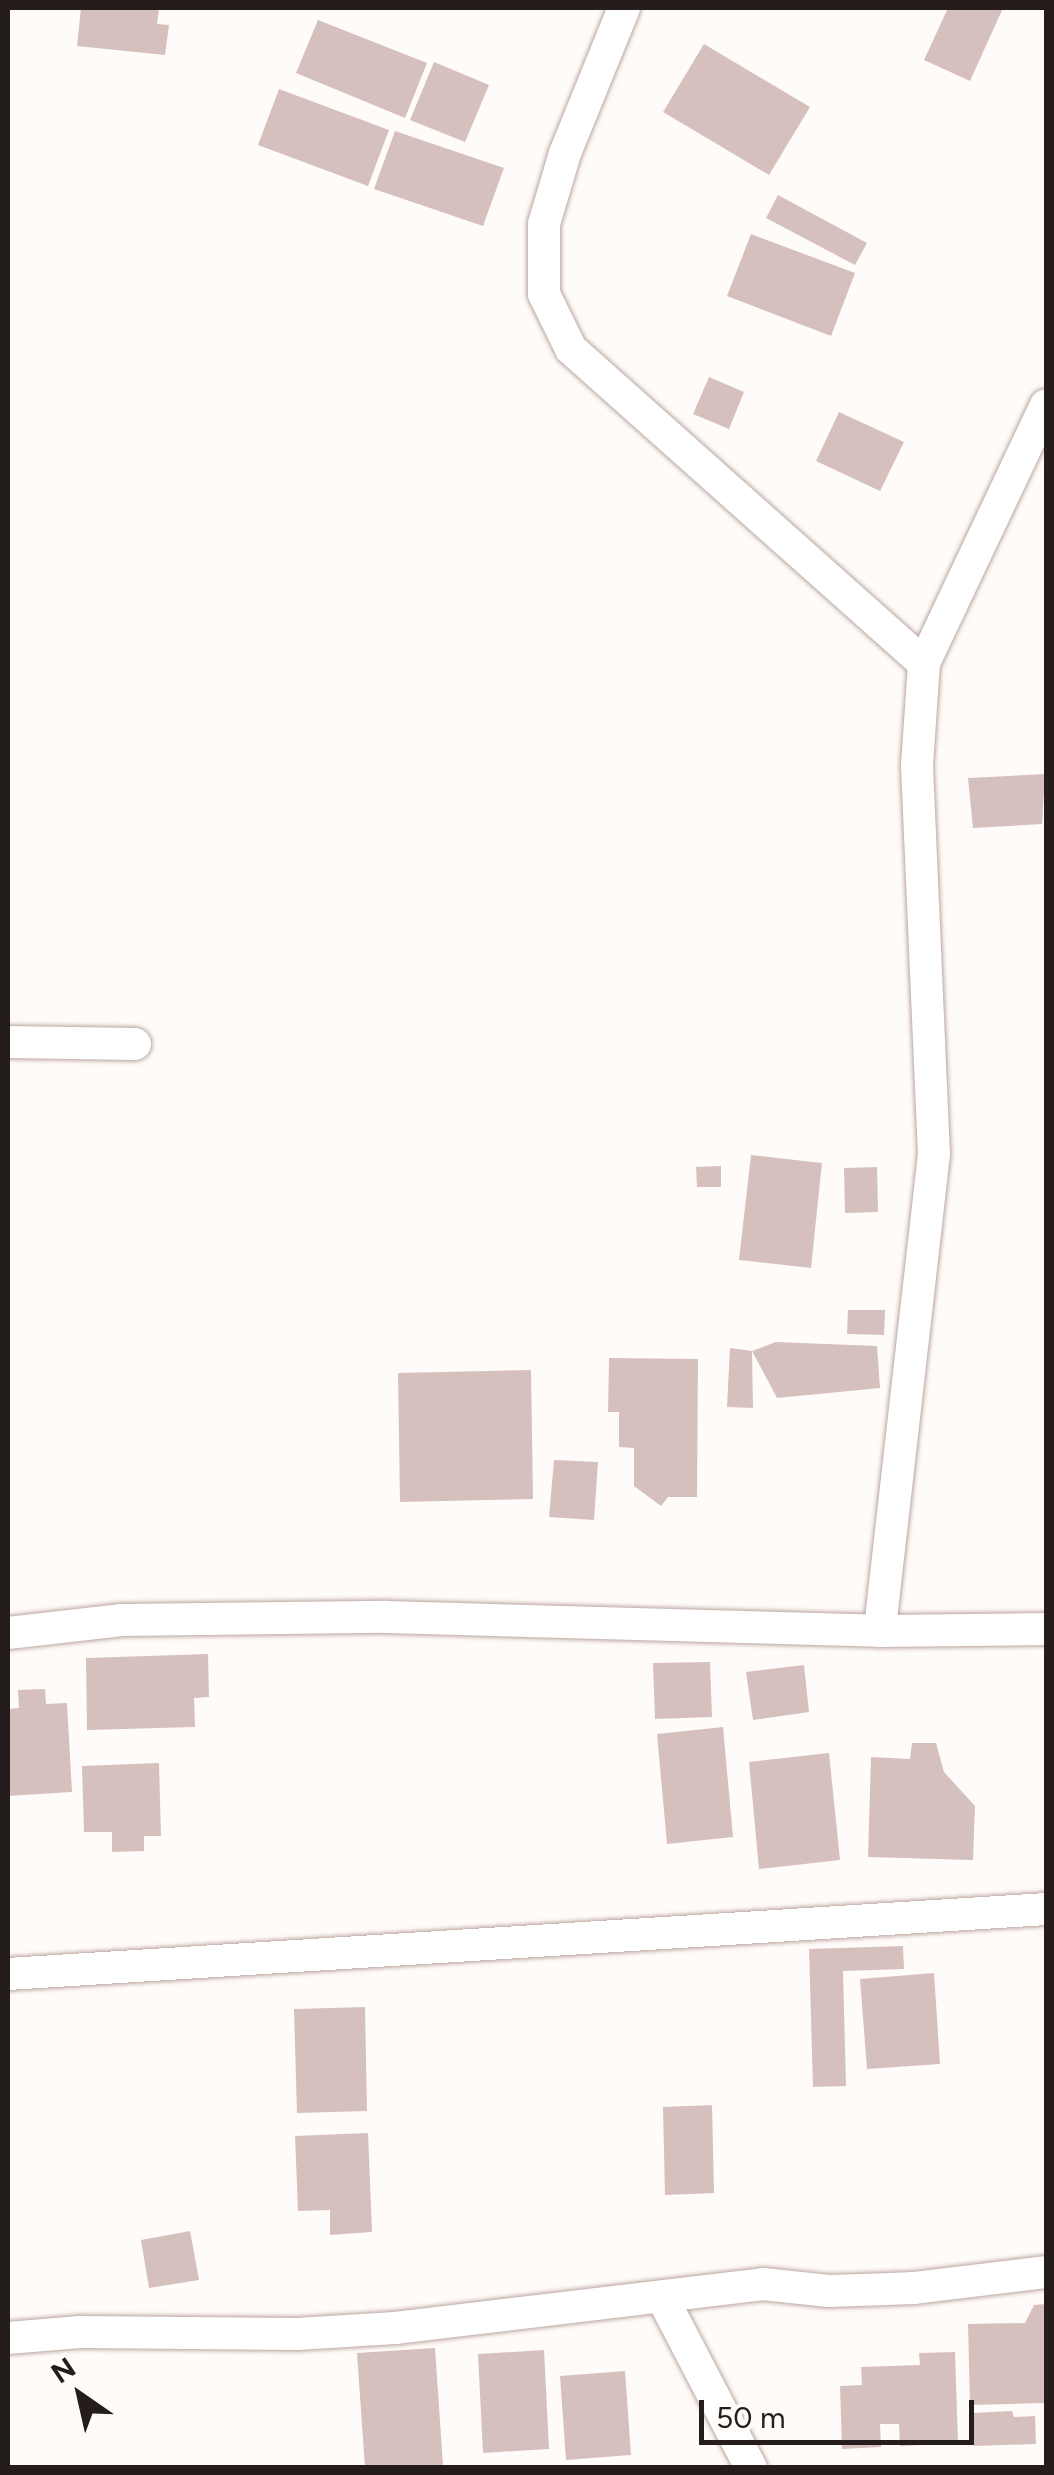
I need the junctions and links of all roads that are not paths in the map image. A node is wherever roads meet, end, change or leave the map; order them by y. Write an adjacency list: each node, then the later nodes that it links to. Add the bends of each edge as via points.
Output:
1 (624, 8): 3 (street, via 544,224 544,294 572,349)
2 (1046, 405): 3 (street)
3 (924, 663): 7 (street, via 917,766 934,1154)
4 (8, 1042): 5 (street)
5 (135, 1044)
6 (1046, 1629): 7 (street)
7 (880, 1631): 8 (street, via 386,1616 122,1620)
8 (8, 1633)
9 (1046, 1908): 10 (street)
10 (8, 1974)
11 (1046, 2272): 12 (street, via 914,2288 829,2291 763,2284)
12 (662, 2296): 13 (street, via 395,2328); 14 (street)
13 (8, 2338)
14 (751, 2468)

